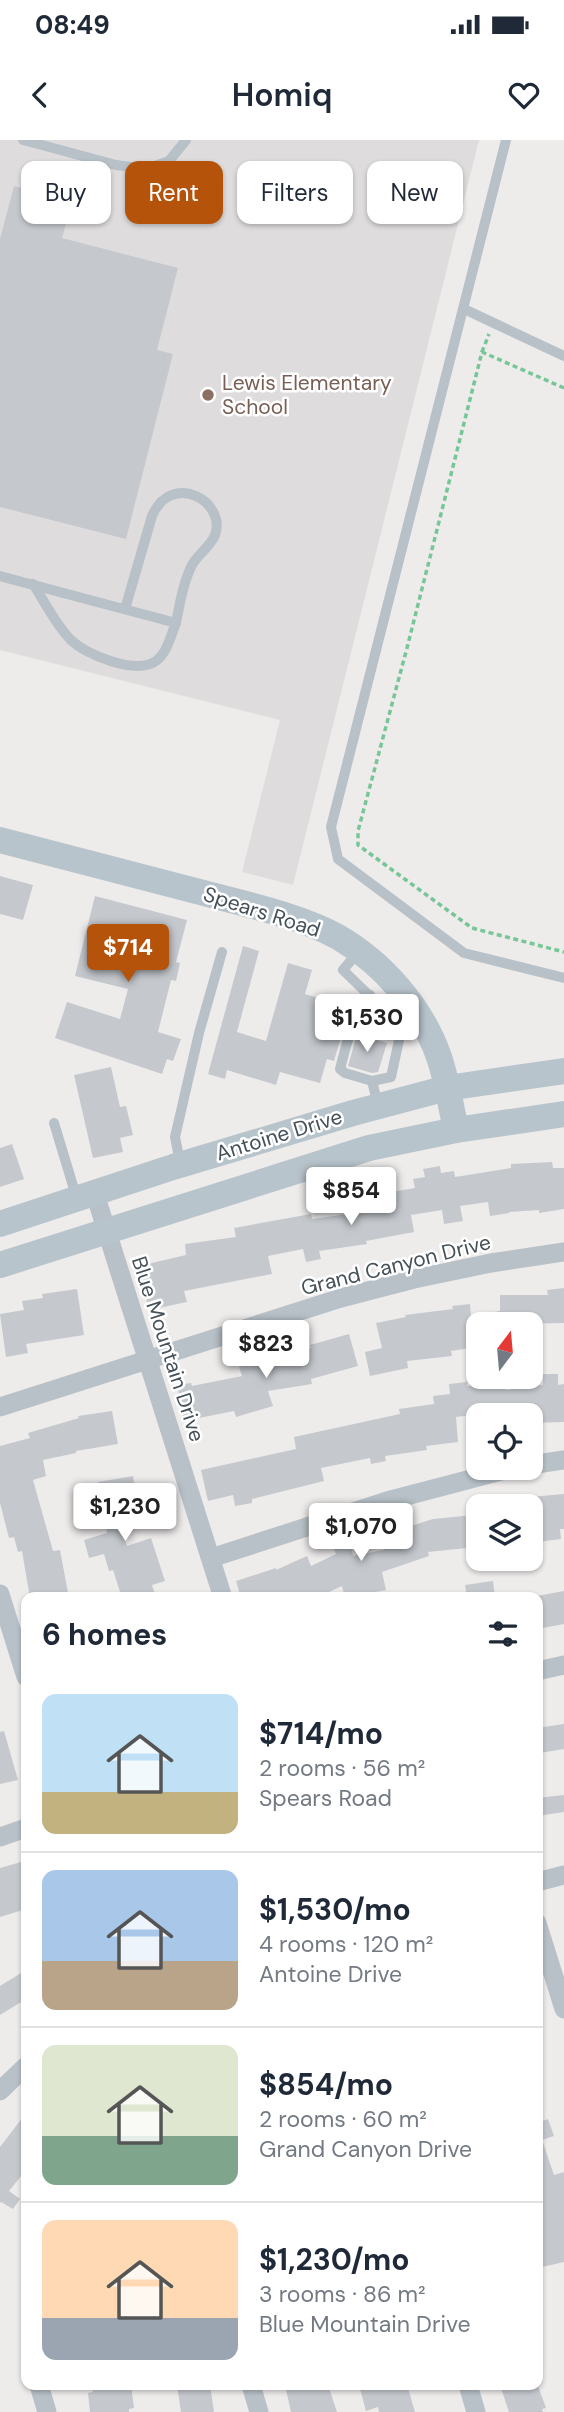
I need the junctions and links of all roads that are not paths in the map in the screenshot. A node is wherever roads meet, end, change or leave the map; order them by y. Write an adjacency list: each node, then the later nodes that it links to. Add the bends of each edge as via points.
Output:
1 (23, 140): 2 (lane, via 146,169 169,161)
2 (186, 140)
3 (506, 140): 4 (lane)
4 (464, 309): 5 (lane); 13 (lane, via 331,827 338,859 464,953)
5 (564, 356)
6 (0, 576): 7 (lane)
7 (33, 584): 8 (lane); 9 (lane, via 68,638 97,657 141,666 155,663)
8 (125, 609): 9 (lane); 9 (lane, via 158,502 174,493 191,493 205,502 216,519 215,536 192,564)
9 (176, 623)
10 (0, 841): 11 (main road, Spears Road, via 247,905 337,937)
11 (358, 951): 14 (lane, via 343,971); 15 (main road, Spears Road, via 398,988)
12 (222, 952): 22 (lane, via 175,1137)
13 (564, 978)
14 (370, 995): 15 (lane); 18 (lane, via 351,1025 340,1069)
15 (411, 1025): 17 (main road, Spears Road, via 438,1056); 18 (lane, via 391,1077)
16 (564, 1071): 17 (main road, Antoine Drive)
17 (447, 1088): 18 (main road, Antoine Drive); 21 (main road, Spears Road)
18 (375, 1094): 22 (main road, Antoine Drive)
19 (564, 1114): 21 (main road, Antoine Drive)
20 (54, 1123): 23 (lane)
21 (456, 1130): 25 (main road, Antoine Drive, via 369,1148)
22 (181, 1165): 23 (main road, Antoine Drive)
23 (86, 1197): 24 (main road, Antoine Drive); 25 (street, Blue Mountain Drive)
24 (0, 1224)
25 (108, 1231): 27 (main road, Antoine Drive); 28 (street, Blue Mountain Drive)
26 (564, 1252): 28 (street, Grand Canyon Drive, via 491,1263 341,1298)
27 (0, 1265)
28 (148, 1361): 29 (street, Grand Canyon Drive); 33 (street, Blue Mountain Drive)
29 (0, 1407)
30 (564, 1460): 31 (street)
31 (543, 1463)
32 (467, 1480): 33 (street)
33 (211, 1558): 34 (street, Blue Mountain Drive)
34 (221, 1592)
35 (0, 1594): 36 (street)
36 (4, 1623): 37 (street)
37 (21, 1665)
38 (564, 1665): 39 (street)
39 (543, 1670)
40 (21, 1830): 41 (street)
41 (0, 1837)
42 (564, 1875): 43 (street)
43 (543, 1880)
44 (543, 1942): 45 (street)
45 (564, 2009)
46 (21, 2071): 47 (street)
47 (0, 2091)
48 (40, 2390): 51 (street)
49 (253, 2390): 52 (street)
50 (469, 2390): 53 (street)
51 (47, 2412)
52 (260, 2412)
53 (476, 2412)

